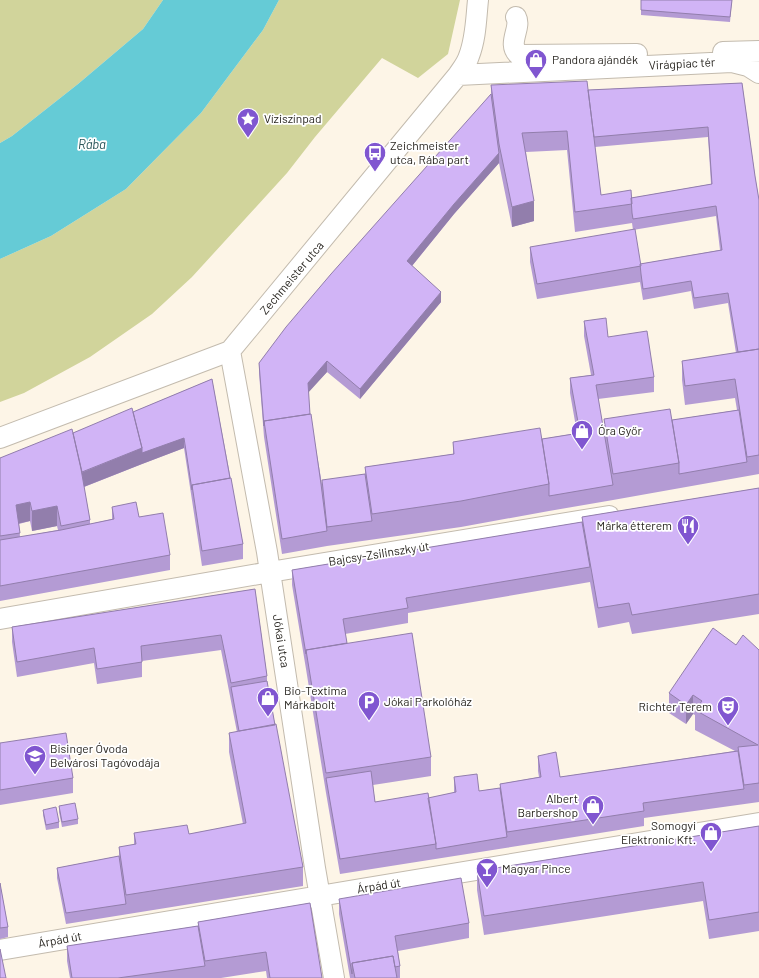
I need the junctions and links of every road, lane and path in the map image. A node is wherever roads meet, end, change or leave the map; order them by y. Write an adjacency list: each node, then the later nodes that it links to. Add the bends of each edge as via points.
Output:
1 (478, 0): 5 (street, Zechmeister utca, via 476,30 469,57)
2 (516, 17): 3 (street, via 513,45 518,55)
3 (759, 51)
4 (759, 73): 5 (street, Virágpiac tér, via 743,64 732,62)
5 (458, 75): 6 (street, Zechmeister utca)
6 (230, 351): 7 (street, Zechmeister utca); 9 (street, Jókai utca)
7 (0, 438)
8 (625, 514): 9 (street, Bajcsy-Zsilinszky út)
9 (270, 572): 10 (street, Bajcsy-Zsilinszky út); 12 (street, Jókai utca)
10 (0, 618)
11 (759, 823): 12 (street, Árpád út)
12 (320, 896): 13 (street, Árpád út); 14 (street, Jókai utca)
13 (0, 950)
14 (334, 978)

